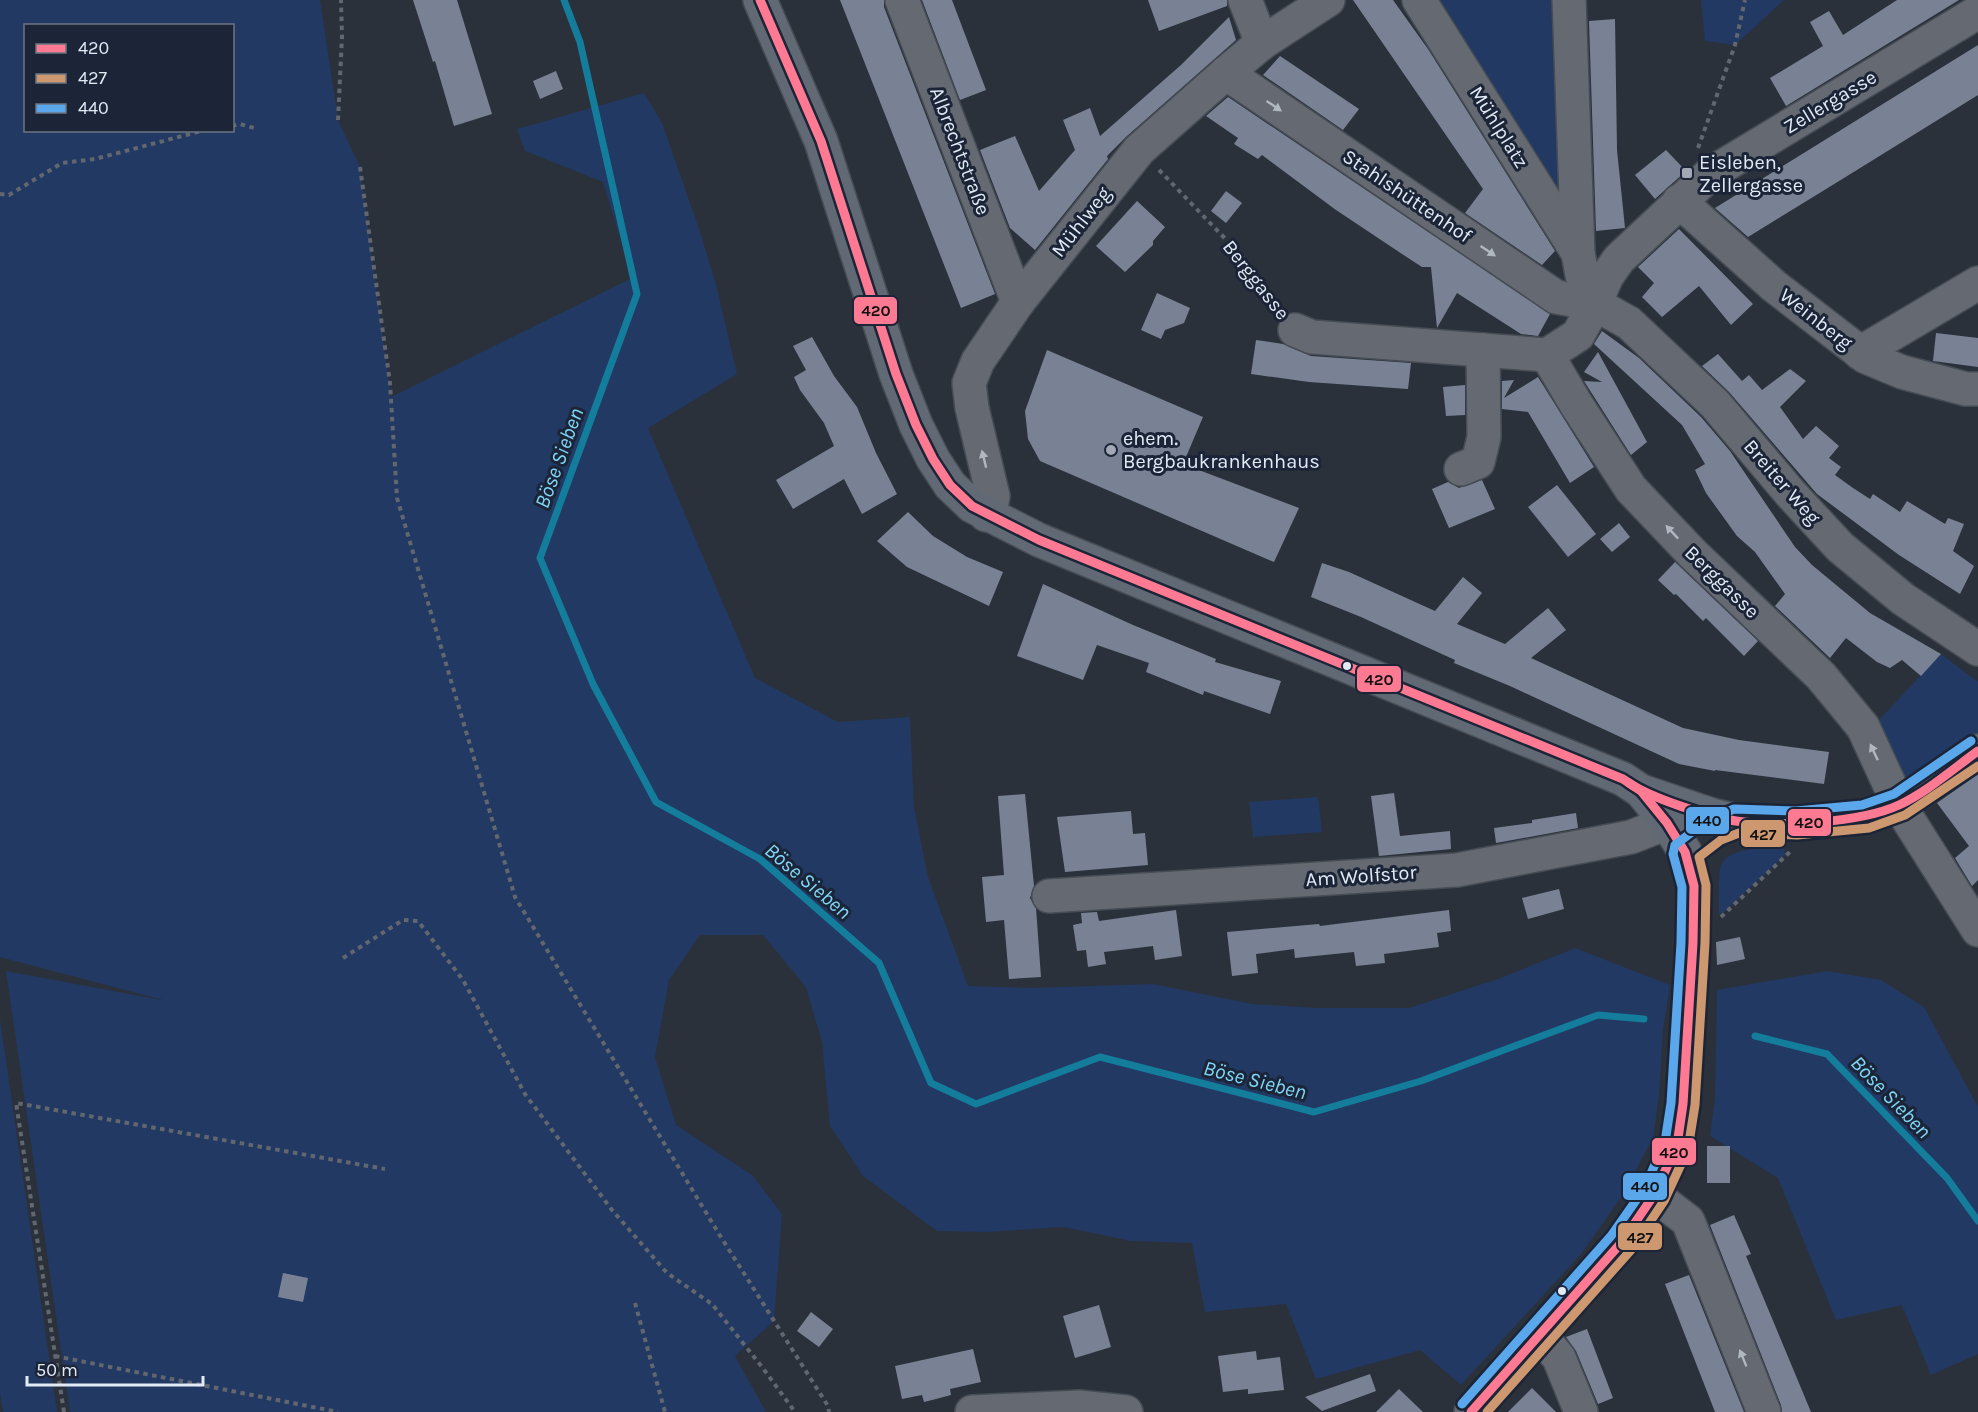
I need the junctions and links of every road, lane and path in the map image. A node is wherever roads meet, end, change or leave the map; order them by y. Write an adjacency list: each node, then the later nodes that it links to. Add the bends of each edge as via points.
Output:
1 (341, 0): 12 (path)
2 (760, 0): 31 (main road, via 821,141 916,425 950,485)
3 (902, 0): 23 (street, Albrechtstraße)
4 (1245, 0): 10 (street)
5 (1328, 0): 10 (street, Mühlweg)
6 (1419, 0): 21 (street, Mühlplatz)
7 (1569, 0): 21 (street, Mühlplatz)
8 (1745, 0): 17 (path, via 1735,45)
9 (1978, 12): 20 (street, Zellergasse, via 1710,174)
10 (1262, 43): 11 (street, Mühlweg)
11 (1226, 73): 16 (street, Mühlweg); 24 (street, Stahlshüttenhof, one-way to 24, via 1556,297)
12 (338, 120)
13 (234, 126): 14 (path)
14 (258, 129)
15 (197, 132): 19 (path, via 95,159 62,163 9,195)
16 (1139, 150): 23 (street, Mühlweg); 25 (path, Berggasse, via 1242,256)
17 (1695, 157)
18 (360, 167): 53 (path, via 390,383 397,498 515,897)
19 (0, 194)
20 (1679, 201): 24 (street, Zellergasse, via 1619,259); 27 (street, Weinberg, via 1774,286)
21 (1578, 253): 24 (street, Mühlplatz, via 1582,275)
22 (1978, 283): 27 (street)
23 (1018, 302): 31 (street, Mühlweg, one-way to 23, via 993,492 969,383 978,362)
24 (1595, 304): 28 (street, via 1578,335); 32 (street, Breiter Weg, via 1629,323 1715,404 1840,547 1903,599)
25 (1295, 330): 26 (street, Berggasse, via 1312,337)
26 (1483, 350): 28 (street, Berggasse); 30 (street, via 1484,437 1478,462)
27 (1860, 353): 29 (street, Weinberg, via 1902,372)
28 (1547, 355): 35 (street, Berggasse, one-way to 28, via 1863,727 1821,676 1631,489)
29 (1978, 389)
30 (1461, 469)
31 (986, 515): 34 (main road, via 1049,545 1613,775)
32 (1977, 644)
33 (1978, 751): 35 (main road)
34 (1641, 791): 36 (main road); 38 (main road)
35 (1899, 805): 37 (main road, via 1865,817); 41 (street, Berggasse)
36 (1737, 821): 37 (main road); 39 (main road, via 1715,829)
37 (1824, 821): 42 (path)
38 (1667, 823): 39 (main road); 40 (street, Am Wolfstor, via 1631,837 1457,870)
39 (1685, 852): 42 (main road, via 1694,886)
40 (1049, 896)
41 (1978, 930)
42 (1693, 943): 45 (main road, via 1677,1145)
43 (343, 958): 52 (path, via 403,920 418,921 463,980 525,1094 612,1210 668,1273 712,1304)
44 (385, 1169): 48 (path, via 16,1103)
45 (1654, 1195): 47 (main road, via 1621,1243); 58 (street, one-way to 45, via 1688,1221)
46 (635, 1303): 51 (path)
47 (1540, 1335): 56 (main road); 57 (street, via 1559,1358)
48 (55, 1356): 49 (path); 50 (path)
49 (63, 1412)
50 (338, 1412)
51 (665, 1412)
52 (795, 1412)
53 (829, 1412)
54 (972, 1412): 55 (street, via 1079,1407)
55 (1126, 1412)
56 (1471, 1412)
57 (1581, 1412)
58 (1764, 1412)

